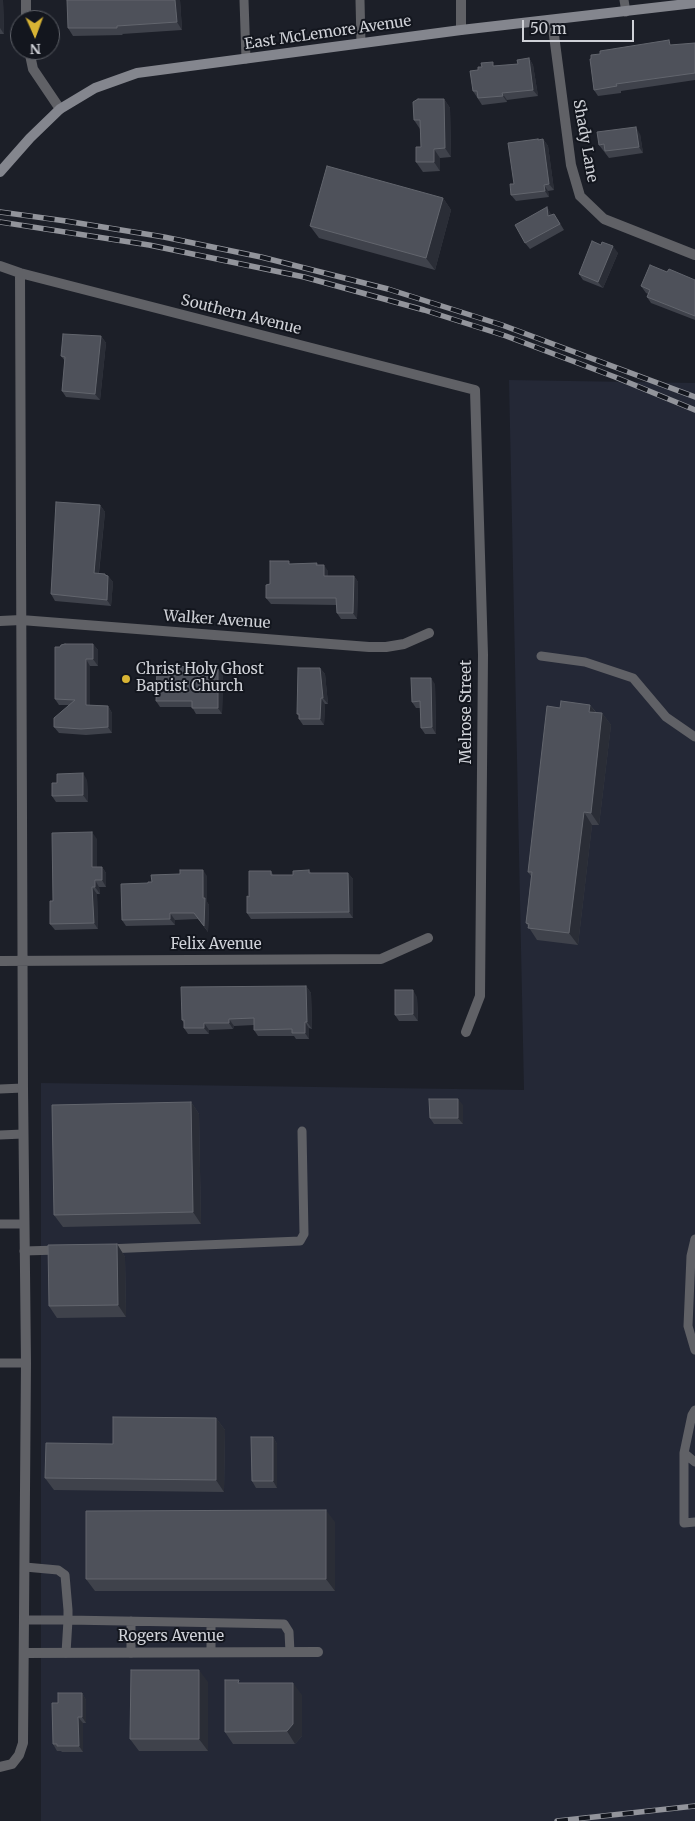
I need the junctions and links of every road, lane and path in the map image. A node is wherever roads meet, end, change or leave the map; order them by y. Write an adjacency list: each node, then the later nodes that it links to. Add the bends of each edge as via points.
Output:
1 (244, 0): 10 (lane)
2 (360, 0): 9 (lane)
3 (460, 0): 8 (street)
4 (624, 0): 6 (lane)
5 (695, 3): 6 (main road, East McLemore Avenue)
6 (626, 12): 7 (main road, East McLemore Avenue)
7 (552, 20): 8 (main road, East McLemore Avenue); 14 (street, Shady Lane, via 571,165 580,196 604,219)
8 (461, 30): 9 (main road, East McLemore Avenue)
9 (361, 44): 10 (main road, East McLemore Avenue)
10 (246, 59): 12 (main road, East McLemore Avenue, via 137,73 95,88)
11 (31, 60): 12 (street, via 32,69)
12 (60, 109): 13 (main road, East McLemore Avenue)
13 (0, 172)
14 (695, 255)
15 (0, 266): 16 (street, Southern Avenue)
16 (20, 273): 17 (street, Southern Avenue); 18 (street)
17 (475, 390): 26 (street, Melrose Street, via 483,655 480,996)
18 (21, 620): 19 (street, Walker Avenue); 20 (street, Walker Avenue, via 369,647 404,644); 25 (street)
19 (0, 621)
20 (429, 633)
21 (541, 656): 22 (lane, via 585,662 633,678 666,716)
22 (695, 737)
23 (428, 938): 25 (street, Felix Avenue, via 381,959)
24 (0, 961): 25 (street, Felix Avenue)
25 (22, 961): 27 (street)
26 (466, 1032)
27 (22, 1088): 28 (lane); 30 (street)
28 (0, 1089)
29 (302, 1131): 35 (lane, via 304,1234 300,1242)
30 (23, 1134): 31 (lane); 33 (street)
31 (0, 1135)
32 (0, 1224): 33 (lane)
33 (24, 1224): 37 (street)
34 (695, 1239): 38 (lane, via 691,1256 688,1326)
35 (99, 1249)
36 (70, 1250): 37 (lane)
37 (24, 1251): 40 (street)
38 (695, 1350)
39 (0, 1363): 40 (lane)
40 (26, 1363): 45 (street)
41 (695, 1410): 42 (lane)
42 (684, 1453): 43 (lane); 44 (lane, via 684,1523)
43 (695, 1462)
44 (695, 1522)
45 (25, 1567): 46 (street); 47 (lane, via 58,1570 65,1576)
46 (24, 1620): 47 (lane); 54 (street)
47 (68, 1620): 48 (lane); 55 (lane)
48 (131, 1621): 49 (lane); 50 (lane)
49 (211, 1623): 51 (lane); 52 (lane, via 284,1624 289,1632)
50 (131, 1652): 51 (street, Rogers Avenue); 55 (street, Rogers Avenue)
51 (211, 1652): 52 (street, Rogers Avenue)
52 (290, 1652): 53 (street, Rogers Avenue)
53 (318, 1652)
54 (24, 1653): 55 (street, Rogers Avenue); 56 (street, via 23,1743 20,1755 12,1764)
55 (66, 1653)
56 (0, 1767)

